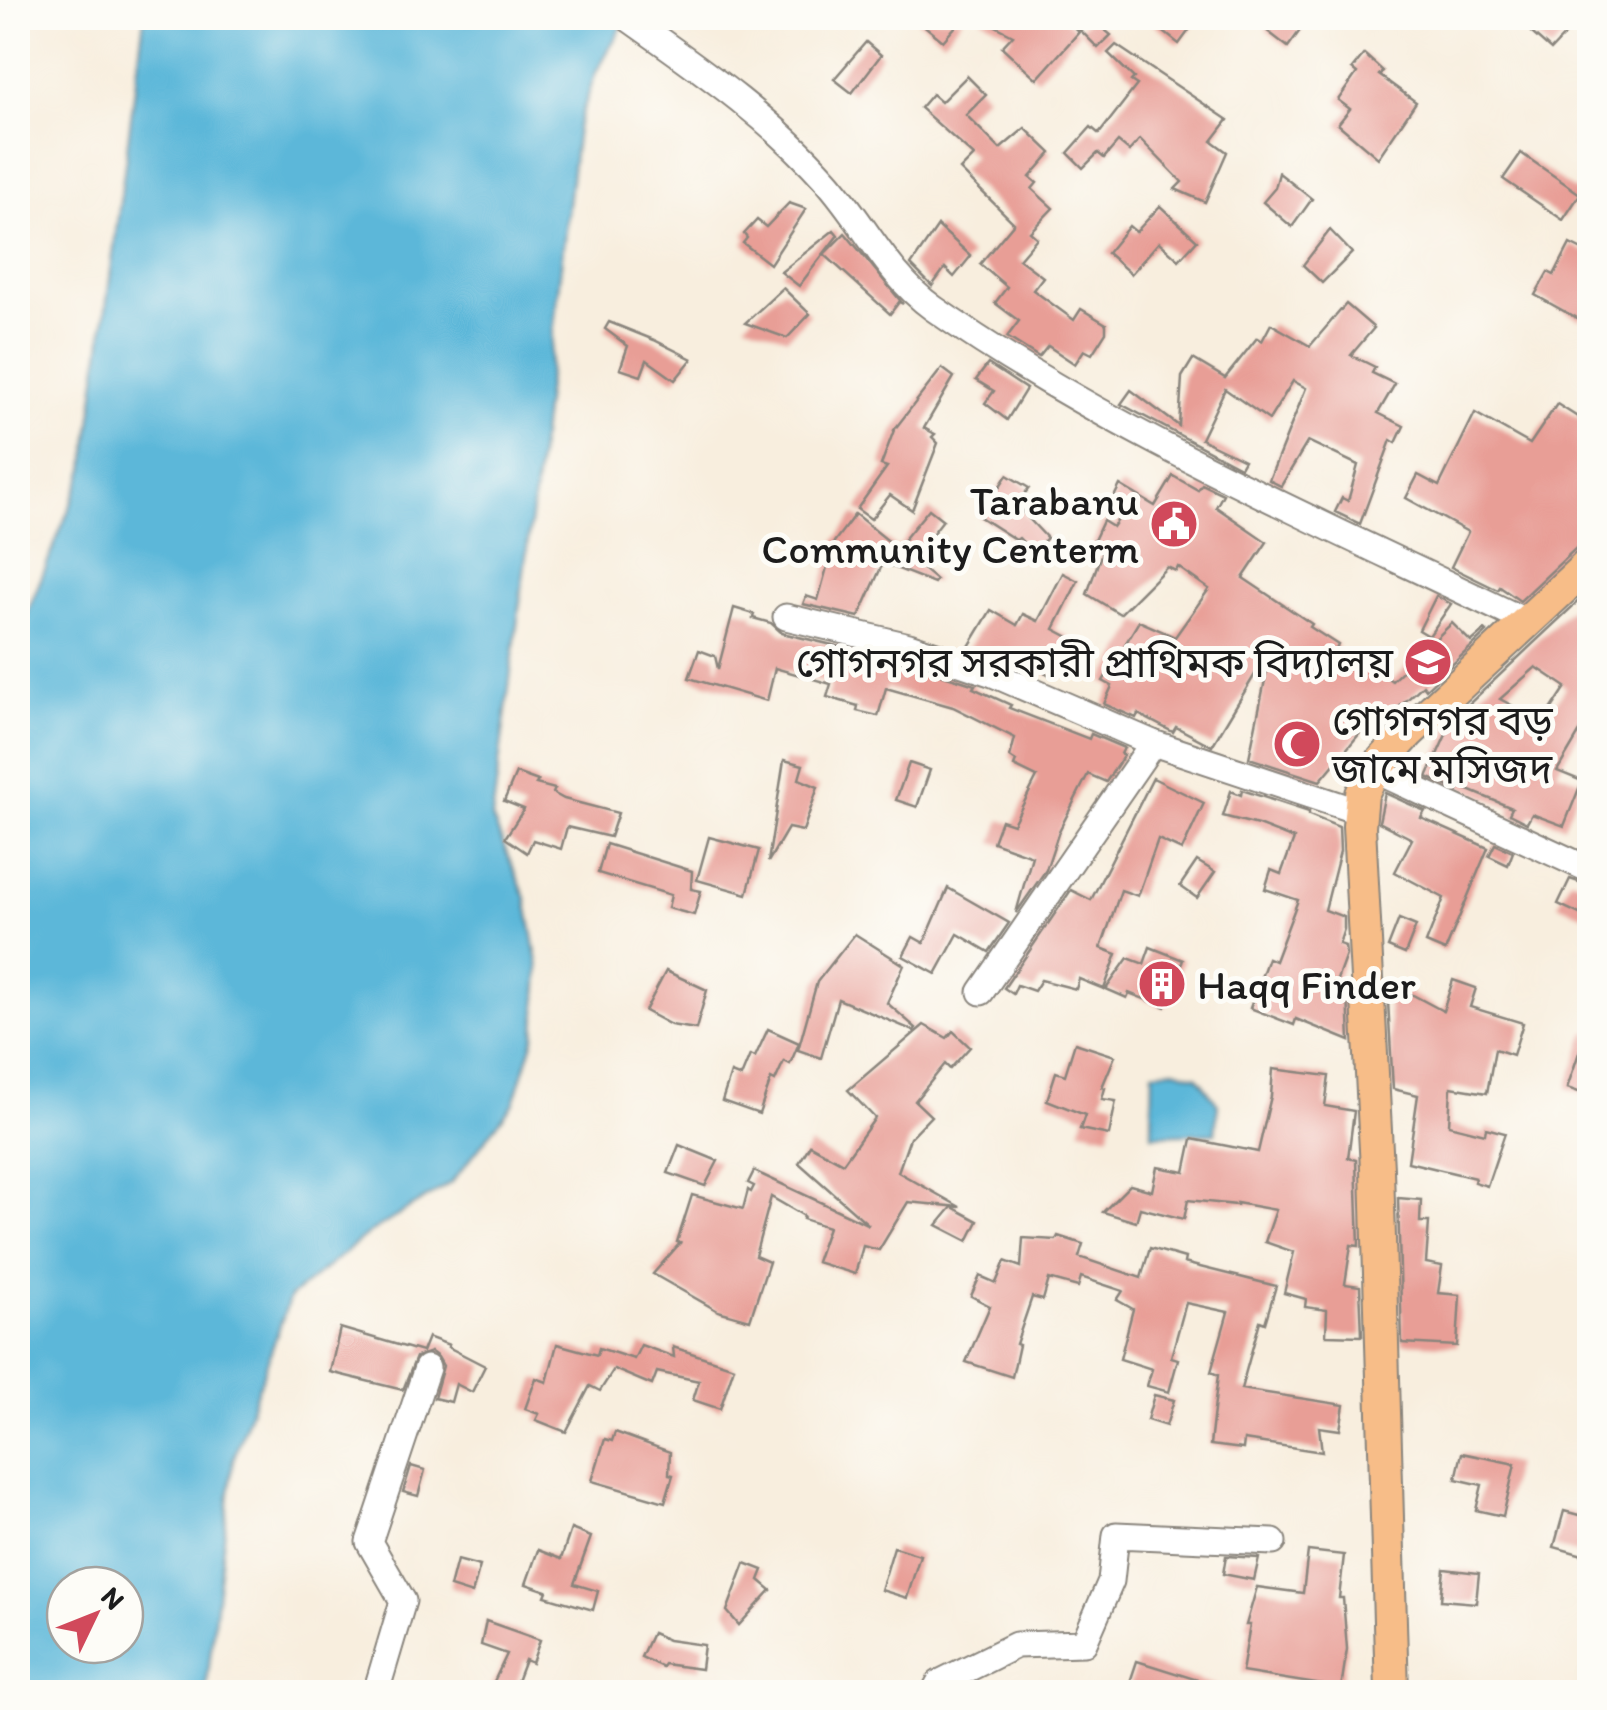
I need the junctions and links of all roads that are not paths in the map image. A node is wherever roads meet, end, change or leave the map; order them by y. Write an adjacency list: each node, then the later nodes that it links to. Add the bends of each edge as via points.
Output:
1 (628, 18): 4 (street, via 784,138 828,181 892,268 929,305 1049,382 1178,452)
2 (1590, 563): 4 (main road)
3 (786, 617): 5 (street, via 993,674)
4 (1527, 622): 6 (main road)
5 (1154, 743): 7 (street); 9 (street)
6 (1374, 770): 7 (main road); 8 (street)
7 (1360, 812): 14 (main road)
8 (1590, 870)
9 (981, 992)
10 (427, 1368): 12 (street, via 369,1542 403,1601)
11 (1272, 1542): 13 (street, via 1116,1535 1111,1581 1084,1643 1016,1645 939,1683)
12 (376, 1692)
13 (934, 1692)
14 (1392, 1692)

